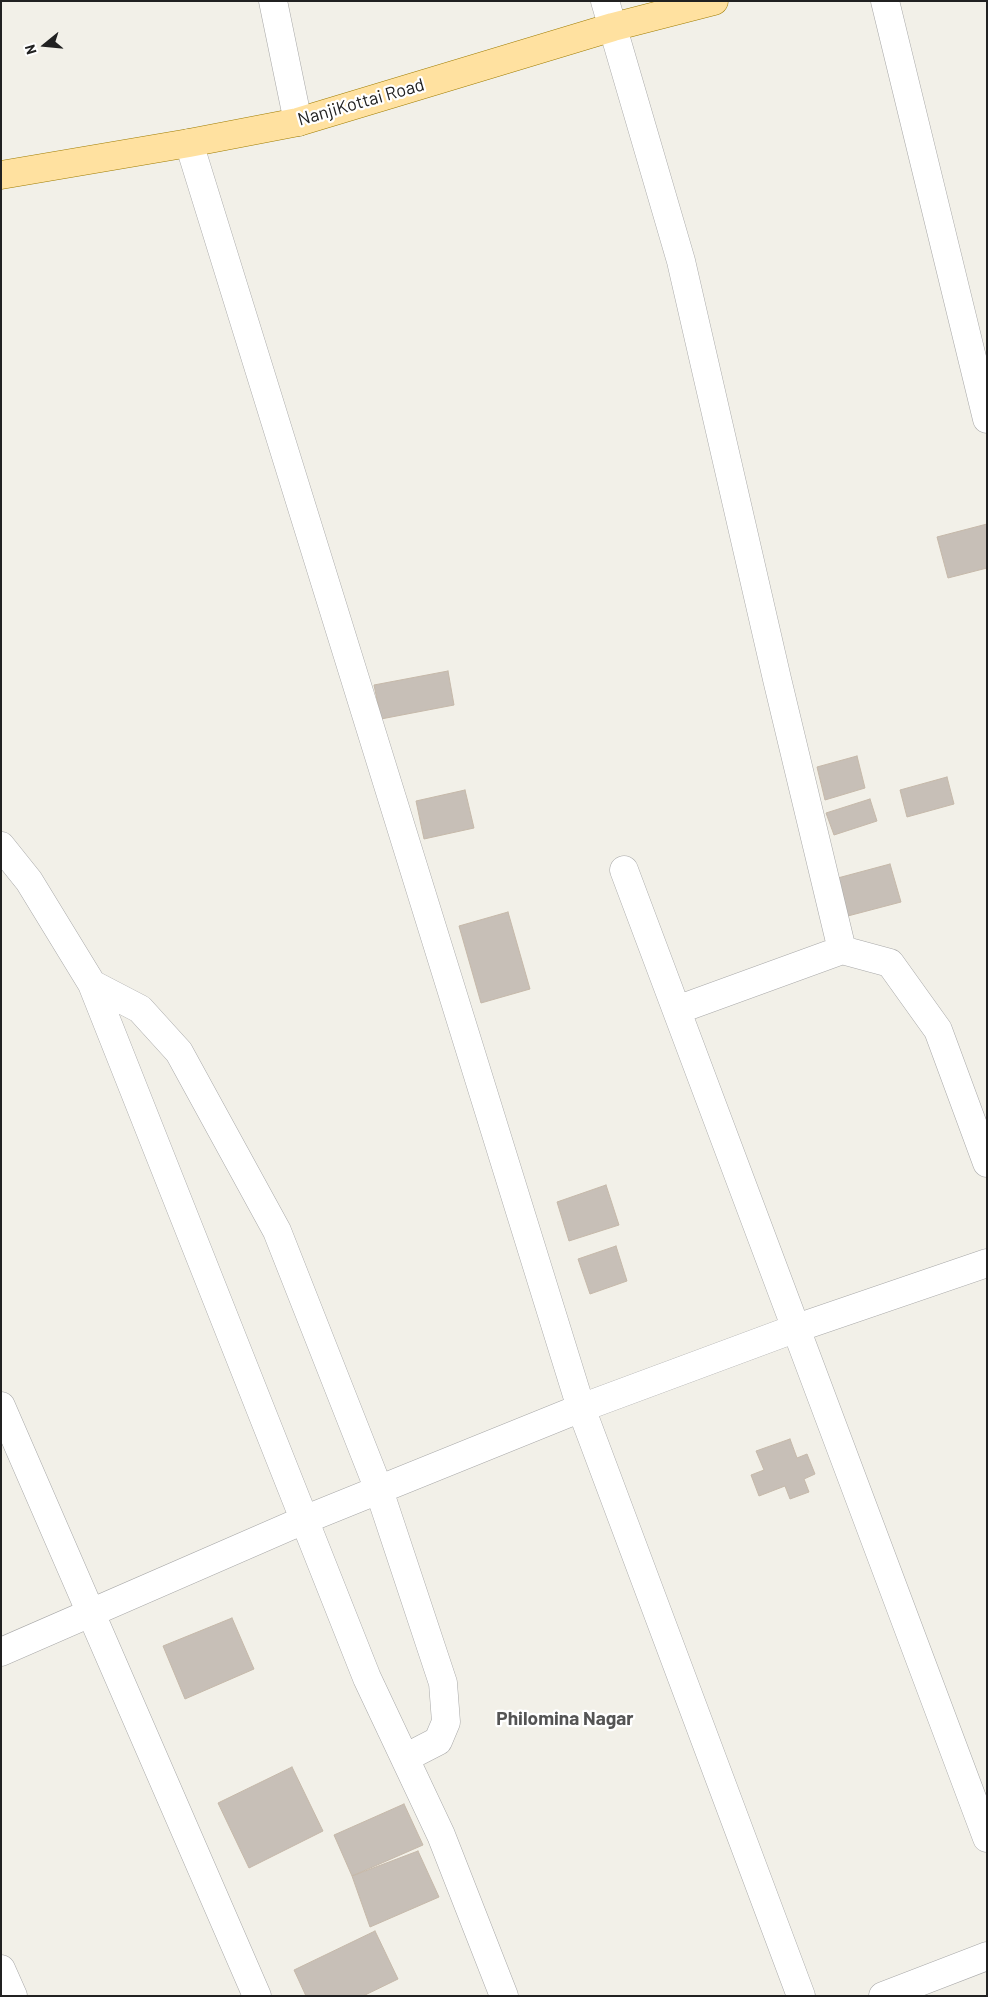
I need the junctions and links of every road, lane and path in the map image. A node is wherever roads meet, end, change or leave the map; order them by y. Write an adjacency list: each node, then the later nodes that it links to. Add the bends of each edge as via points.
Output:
1 (272, 1): 5 (street)
2 (714, 1): 4 (main road, NanjiKottai Road)
3 (884, 1): 8 (street)
4 (609, 14): 5 (main road, NanjiKottai Road); 11 (street, via 681,261)
5 (298, 122): 6 (main road, NanjiKottai Road)
6 (189, 143): 7 (main road, NanjiKottai Road); 18 (street)
7 (1, 175)
8 (987, 419)
9 (1, 846): 12 (street, via 29,881)
10 (624, 870): 13 (street)
11 (842, 950): 13 (street); 14 (street, via 890,963 938,1030)
12 (92, 984): 19 (street, via 140,1009 179,1052 277,1232); 20 (street)
13 (677, 1010): 16 (street)
14 (987, 1163)
15 (987, 1263): 16 (street)
16 (794, 1329): 18 (street); 24 (street)
17 (1, 1406): 21 (street)
18 (581, 1408): 19 (street); 30 (street)
19 (379, 1490): 20 (street); 23 (street, via 443,1683 446,1722 438,1741)
20 (304, 1520): 21 (street); 23 (street, via 367,1678)
21 (92, 1613): 22 (street); 28 (street)
22 (1, 1652)
23 (405, 1758): 29 (street, via 440,1835)
24 (987, 1838)
25 (987, 1956): 31 (street)
26 (1, 1969): 27 (street)
27 (13, 1996)
28 (257, 1996)
29 (504, 1996)
30 (801, 1996)
31 (883, 1996)

